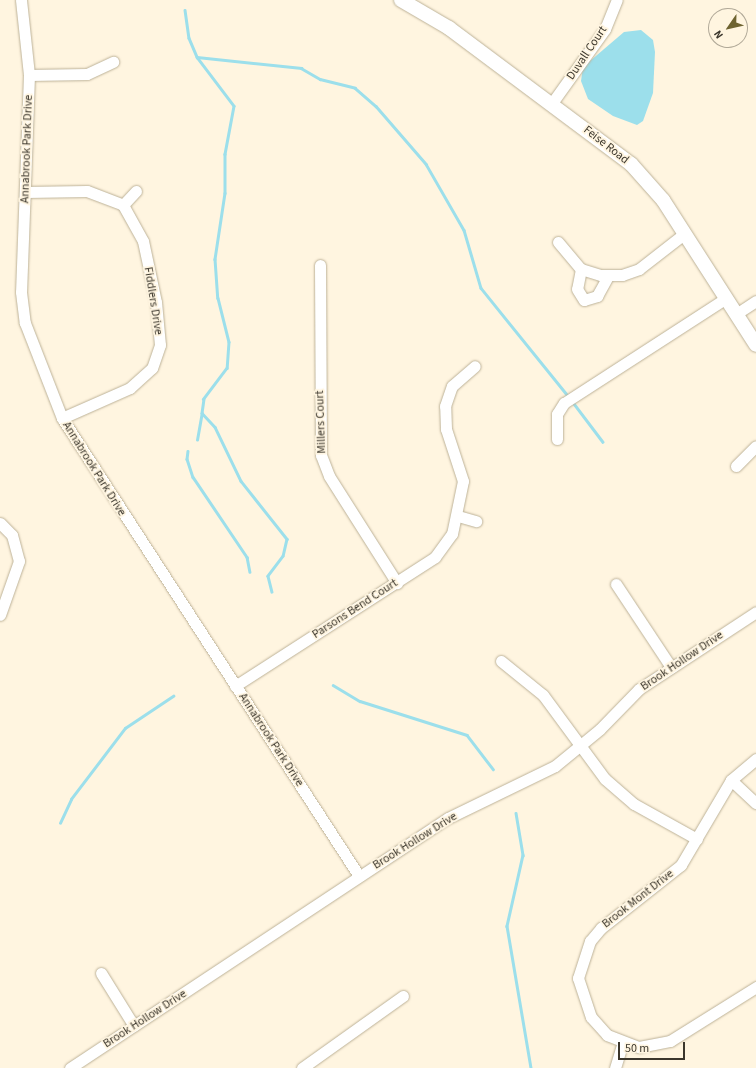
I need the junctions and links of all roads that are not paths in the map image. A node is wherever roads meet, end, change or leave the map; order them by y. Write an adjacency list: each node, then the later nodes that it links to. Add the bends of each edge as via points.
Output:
1 (21, 0): 5 (street, Annabrook Park Drive)
2 (402, 0): 6 (main road, Feise Road, via 429,14)
3 (617, 0): 6 (street, Duvall Court, via 606,29)
4 (113, 62): 5 (street, via 86,74)
5 (30, 76): 8 (street, Annabrook Park Drive)
6 (552, 103): 10 (main road, Feise Road, via 631,164 663,200)
7 (136, 191): 9 (street)
8 (26, 192): 9 (street, via 87,191); 20 (street, Annabrook Park Drive, via 21,292 25,323)
9 (123, 205): 20 (street, Fiddlers Drive, via 143,242 156,302 160,346 152,368 130,388)
10 (685, 233): 14 (street, via 639,269); 15 (main road, Feise Road)
11 (558, 242): 13 (street)
12 (320, 265): 27 (street, Millers Court, via 321,455 329,476)
13 (581, 269): 14 (street); 14 (street, via 577,289 584,300 597,296)
14 (608, 276)
15 (726, 298): 17 (main road, Feise Road); 21 (street, via 564,403 557,414)
16 (756, 301): 17 (street)
17 (736, 314): 18 (main road, Feise Road)
18 (756, 345)
19 (475, 366): 24 (street, Parsons Bend Court, via 452,386 445,406 446,429 463,481)
20 (62, 418): 33 (street, Annabrook Park Drive)
21 (557, 439)
22 (756, 446): 23 (street)
23 (736, 466)
24 (458, 516): 25 (street); 27 (street, Parsons Bend Court, via 452,534 435,557)
25 (476, 521)
26 (0, 522): 30 (street, via 12,534 19,561)
27 (396, 583): 33 (street, Parsons Bend Court)
28 (616, 584): 32 (street)
29 (756, 612): 32 (street, Brook Hollow Drive)
30 (0, 615)
31 (502, 661): 34 (street, via 543,695)
32 (671, 667): 34 (street, Brook Hollow Drive, via 639,689)
33 (235, 686): 39 (street, Annabrook Park Drive)
34 (578, 747): 38 (street, via 604,779 634,804); 39 (street, Brook Hollow Drive, via 535,777 448,818)
35 (756, 759): 36 (street, Brook Mont Drive)
36 (731, 780): 37 (street); 38 (street, Brook Mont Drive)
37 (756, 803)
38 (697, 839): 44 (street, Brook Mont Drive, via 670,876 601,928 580,963 578,978 591,1017 607,1035)
39 (359, 876): 43 (street, Brook Hollow Drive)
40 (101, 973): 43 (street)
41 (756, 987): 44 (street, Brook Mont Drive, via 670,1041 639,1047)
42 (403, 996): 46 (street)
43 (134, 1026): 45 (street, Brook Hollow Drive)
44 (623, 1042): 47 (street)
45 (70, 1068)
46 (302, 1068)
47 (615, 1068)

